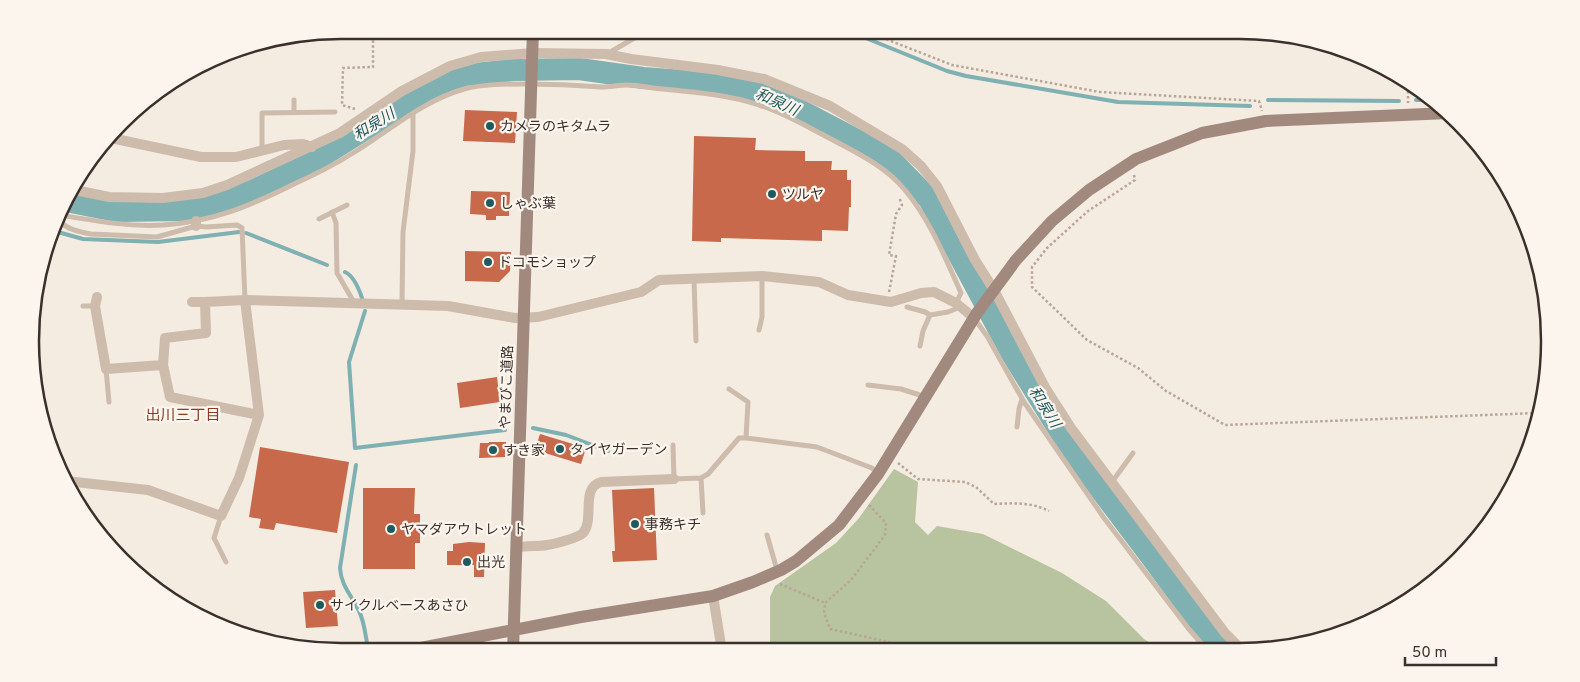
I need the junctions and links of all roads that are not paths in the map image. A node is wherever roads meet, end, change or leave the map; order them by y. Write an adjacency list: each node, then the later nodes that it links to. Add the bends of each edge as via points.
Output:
1 (533, 39): 4 (street, やまびこ道路)
2 (632, 39): 3 (lane)
3 (606, 54): 4 (street); 23 (street, via 764,79 830,106 902,149 937,186)
4 (533, 57): 5 (street, やまびこ道路); 12 (street, via 481,57 450,66)
5 (532, 83): 9 (lane, via 490,84 464,89); 30 (lane, via 628,85 740,100 778,112 857,153 887,171 921,211 961,293); 35 (street, やまびこ道路)
6 (294, 100): 7 (lane)
7 (294, 112): 8 (lane); 13 (lane, via 262,112)
8 (335, 112)
9 (413, 113): 20 (lane, via 346,157 266,199); 29 (lane, via 413,151 403,232)
10 (1437, 113): 23 (street, via 1266,122 1202,133 1133,161 1089,190 1052,221)
11 (116, 139): 13 (street, via 201,157 236,157)
12 (312, 147): 13 (street, via 284,145); 14 (street, via 203,193 163,198 109,198)
13 (262, 151)
14 (78, 192)
15 (347, 205): 16 (lane)
16 (332, 212): 18 (lane); 28 (lane, via 336,223 337,273)
17 (66, 215): 20 (lane, via 107,223)
18 (319, 219)
19 (63, 224): 20 (lane, via 91,234 157,237)
20 (196, 224): 24 (lane, via 206,227 237,225 242,228)
21 (762, 276): 22 (street); 30 (street, via 819,282 848,295 891,302 934,292); 36 (lane)
22 (694, 278): 35 (street, via 659,280 641,292); 37 (lane)
23 (991, 293): 34 (street); 55 (street, via 1046,389)
24 (245, 300): 27 (street); 28 (street); 46 (street)
25 (96, 302): 31 (lane); 40 (street)
26 (192, 302): 27 (street)
27 (205, 302): 39 (street, via 206,333 165,338)
28 (355, 304): 29 (street)
29 (402, 305): 35 (street, via 448,306)
30 (959, 305): 33 (lane, via 948,312); 34 (street)
31 (84, 306)
32 (907, 307): 33 (lane)
33 (930, 315): 38 (lane)
34 (975, 316): 43 (street); 44 (lane)
35 (524, 319): 59 (street, やまびこ道路)
36 (759, 330)
37 (696, 341)
38 (920, 346)
39 (163, 364): 40 (street); 46 (street, via 170,397)
40 (106, 369): 45 (lane)
41 (868, 385): 43 (lane)
42 (729, 389): 48 (lane, via 748,402)
43 (926, 396): 51 (street)
44 (1022, 399): 47 (lane); 67 (lane, via 1104,518)
45 (109, 402)
46 (259, 415): 57 (street, via 239,478)
47 (1017, 427)
48 (746, 438): 51 (lane, via 817,447 872,468); 52 (lane, via 739,438)
49 (673, 445): 53 (lane)
50 (1132, 453): 55 (lane)
51 (878, 474): 61 (street, via 839,525)
52 (701, 478): 53 (lane); 56 (lane)
53 (674, 479): 59 (street, via 595,483 591,489 587,528 581,535 546,545)
54 (74, 482): 57 (street, via 148,490)
55 (1112, 482): 68 (street)
56 (703, 513)
57 (221, 516): 60 (lane, via 214,538)
58 (767, 535): 61 (lane)
59 (516, 548): 63 (street, やまびこ道路)
60 (226, 562)
61 (776, 576): 62 (street)
62 (714, 596): 63 (street); 66 (street)
63 (514, 630): 64 (street); 65 (street, やまびこ道路)
64 (447, 643)
65 (513, 643)
66 (721, 643)
67 (1201, 643)
68 (1235, 643)

